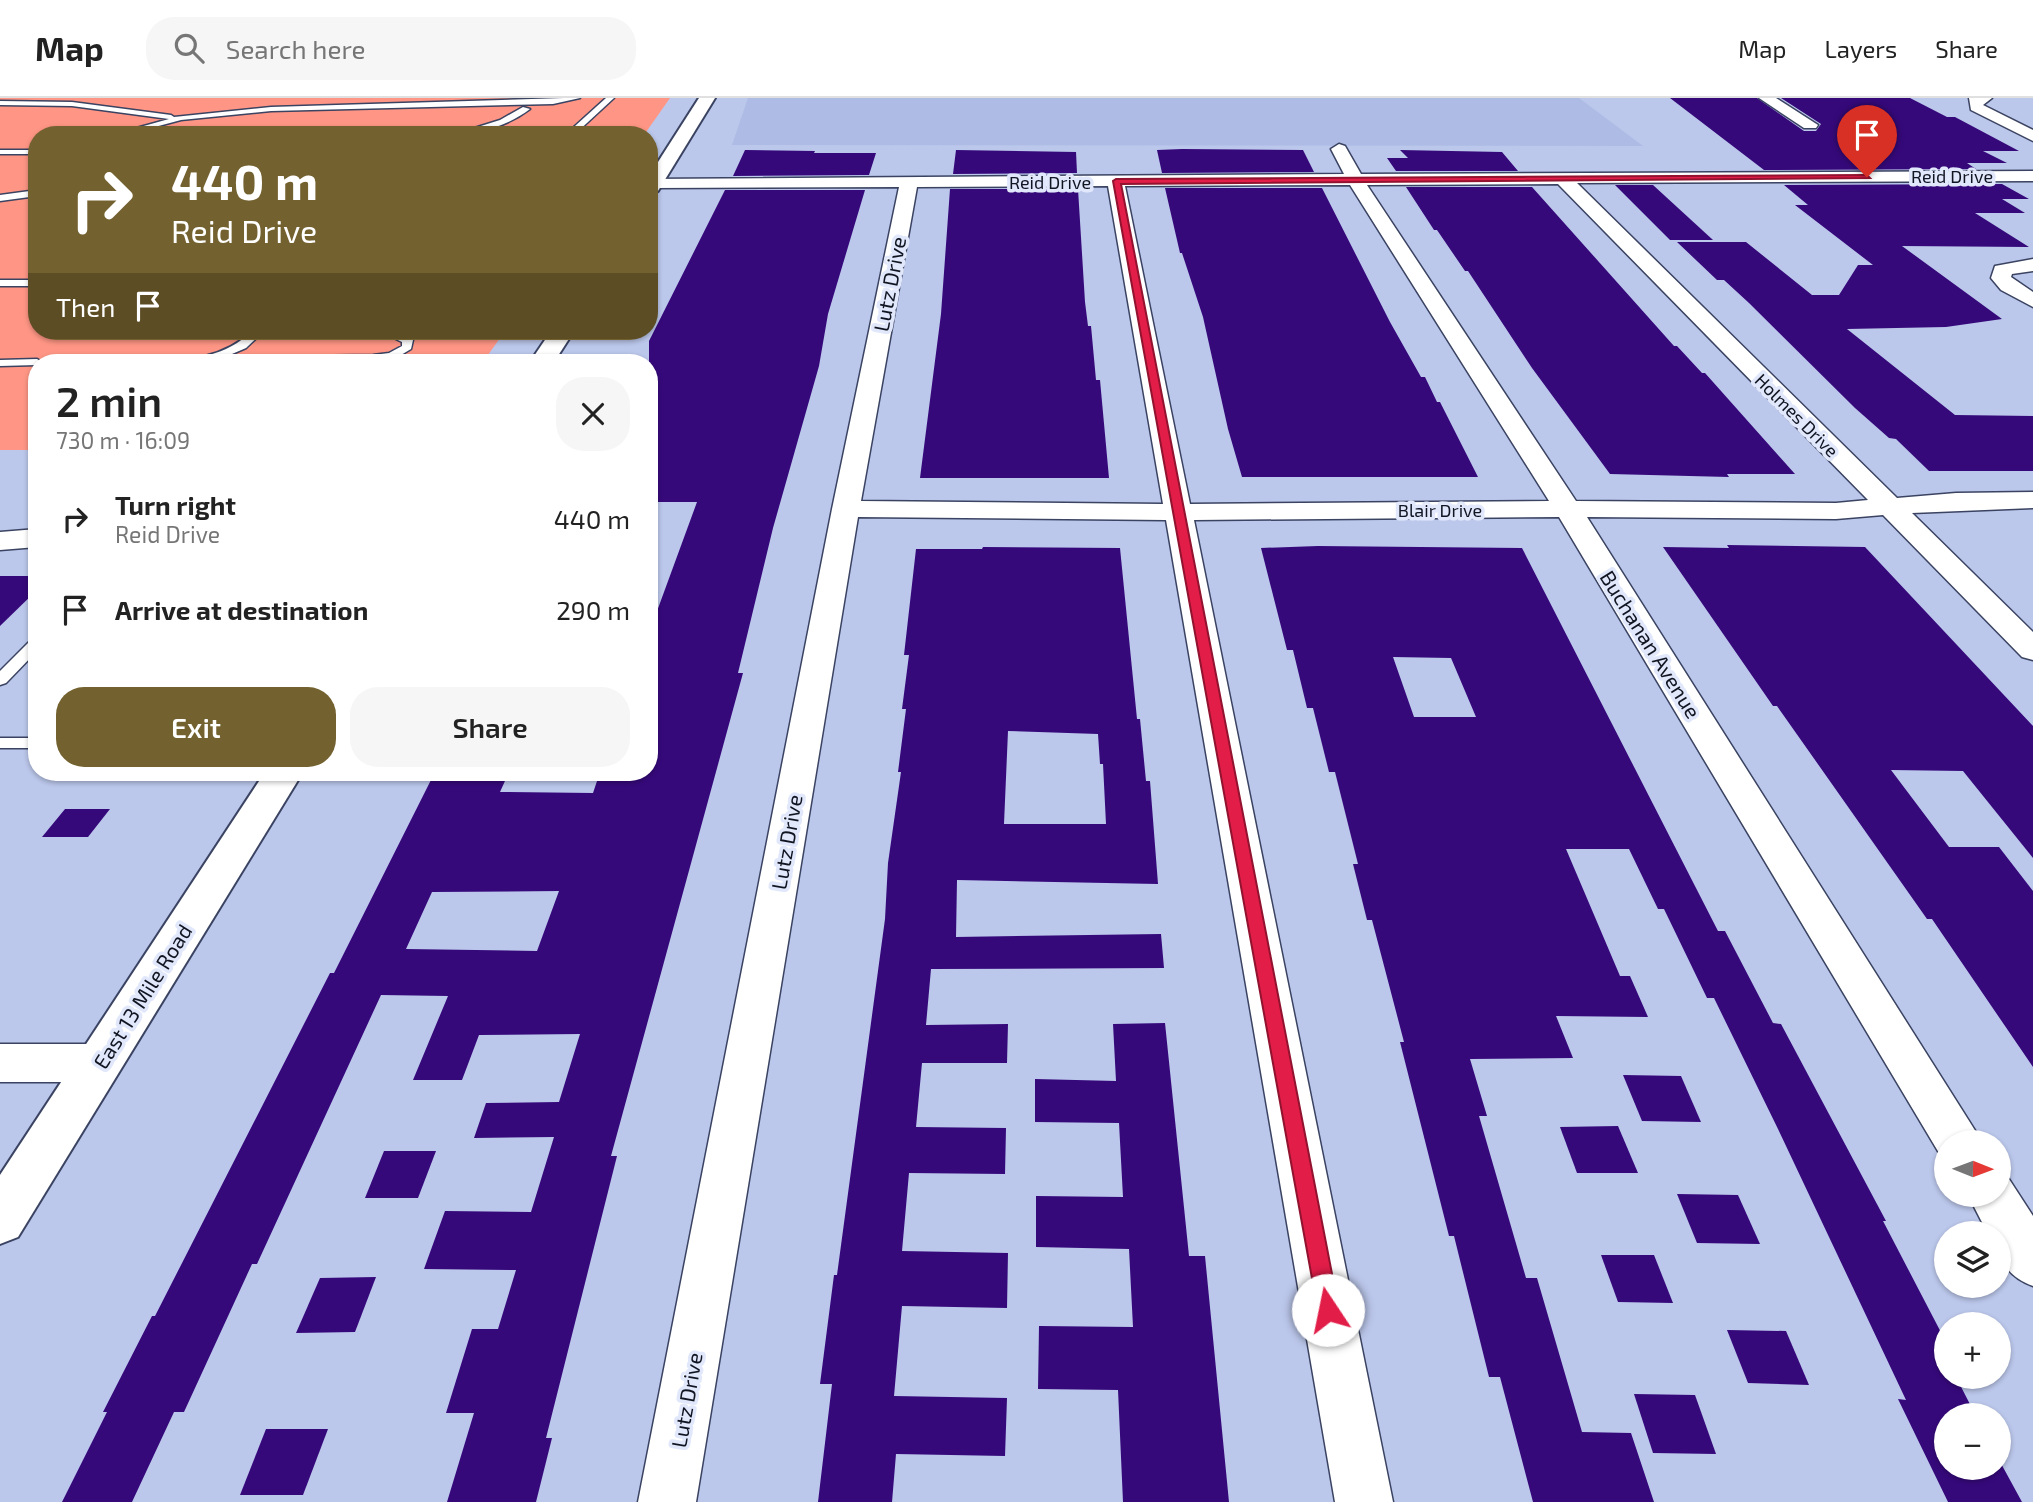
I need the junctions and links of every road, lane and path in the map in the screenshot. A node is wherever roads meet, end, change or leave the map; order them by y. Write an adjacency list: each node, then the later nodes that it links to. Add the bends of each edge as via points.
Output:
1 (54, 98): 12 (lane)
2 (77, 98): 12 (lane)
3 (100, 98): 14 (lane, via 97,100)
4 (505, 98): 13 (lane)
5 (576, 98): 10 (lane)
6 (610, 98): 19 (lane)
7 (708, 98): 25 (main road)
8 (1766, 98): 16 (street)
9 (1984, 98): 20 (street, via 1975,100 1976,107)
10 (552, 101): 13 (lane, via 546,108)
11 (0, 103): 12 (lane)
12 (45, 103): 14 (lane)
13 (526, 106): 15 (lane, via 271,109); 18 (lane)
14 (105, 107): 15 (lane)
15 (181, 118): 17 (lane)
16 (1810, 125)
17 (150, 126)
18 (489, 126)
19 (579, 126)
20 (2033, 136)
21 (1339, 149): 28 (street, Buchanan Avenue)
22 (0, 152): 23 (lane)
23 (28, 152)
24 (2033, 176): 26 (street, Reid Drive)
25 (658, 177)
26 (1563, 179): 28 (street, Reid Drive); 46 (street, Holmes Drive)
27 (1116, 181): 28 (street, Reid Drive); 29 (street, Reid Drive); 47 (street)
28 (1356, 181): 45 (street, Buchanan Avenue)
29 (909, 182): 30 (street, Reid Drive); 44 (street, Lutz Drive)
30 (658, 187)
31 (28, 194): 32 (lane)
32 (0, 198)
33 (2025, 265): 36 (street, via 2002,270 2001,278)
34 (28, 282): 35 (lane)
35 (0, 283)
36 (2033, 301)
37 (249, 340): 39 (lane)
38 (408, 340): 40 (lane, via 407,347)
39 (226, 354)
40 (395, 354)
41 (28, 362): 42 (lane)
42 (0, 363)
43 (2033, 500): 46 (street, Blair Drive, via 1956,501)
44 (846, 509): 47 (street, Blair Drive); 62 (street, Lutz Drive)
45 (1568, 509): 46 (street, Blair Drive); 47 (street, Blair Drive); 58 (street, Buchanan Avenue)
46 (1890, 509): 50 (street, Holmes Drive)
47 (1178, 512): 63 (street)
48 (28, 539): 49 (street)
49 (0, 541)
50 (2033, 650)
51 (28, 651): 52 (lane)
52 (0, 680)
53 (0, 743): 54 (lane)
54 (28, 743)
55 (278, 781): 57 (main road, East 13 Mile Road)
56 (0, 1063): 57 (street)
57 (100, 1063): 60 (main road, East 13 Mile Road)
58 (1951, 1130)
59 (2000, 1208): 61 (street)
60 (0, 1220)
61 (2033, 1262)
62 (667, 1502)
63 (1364, 1502)

